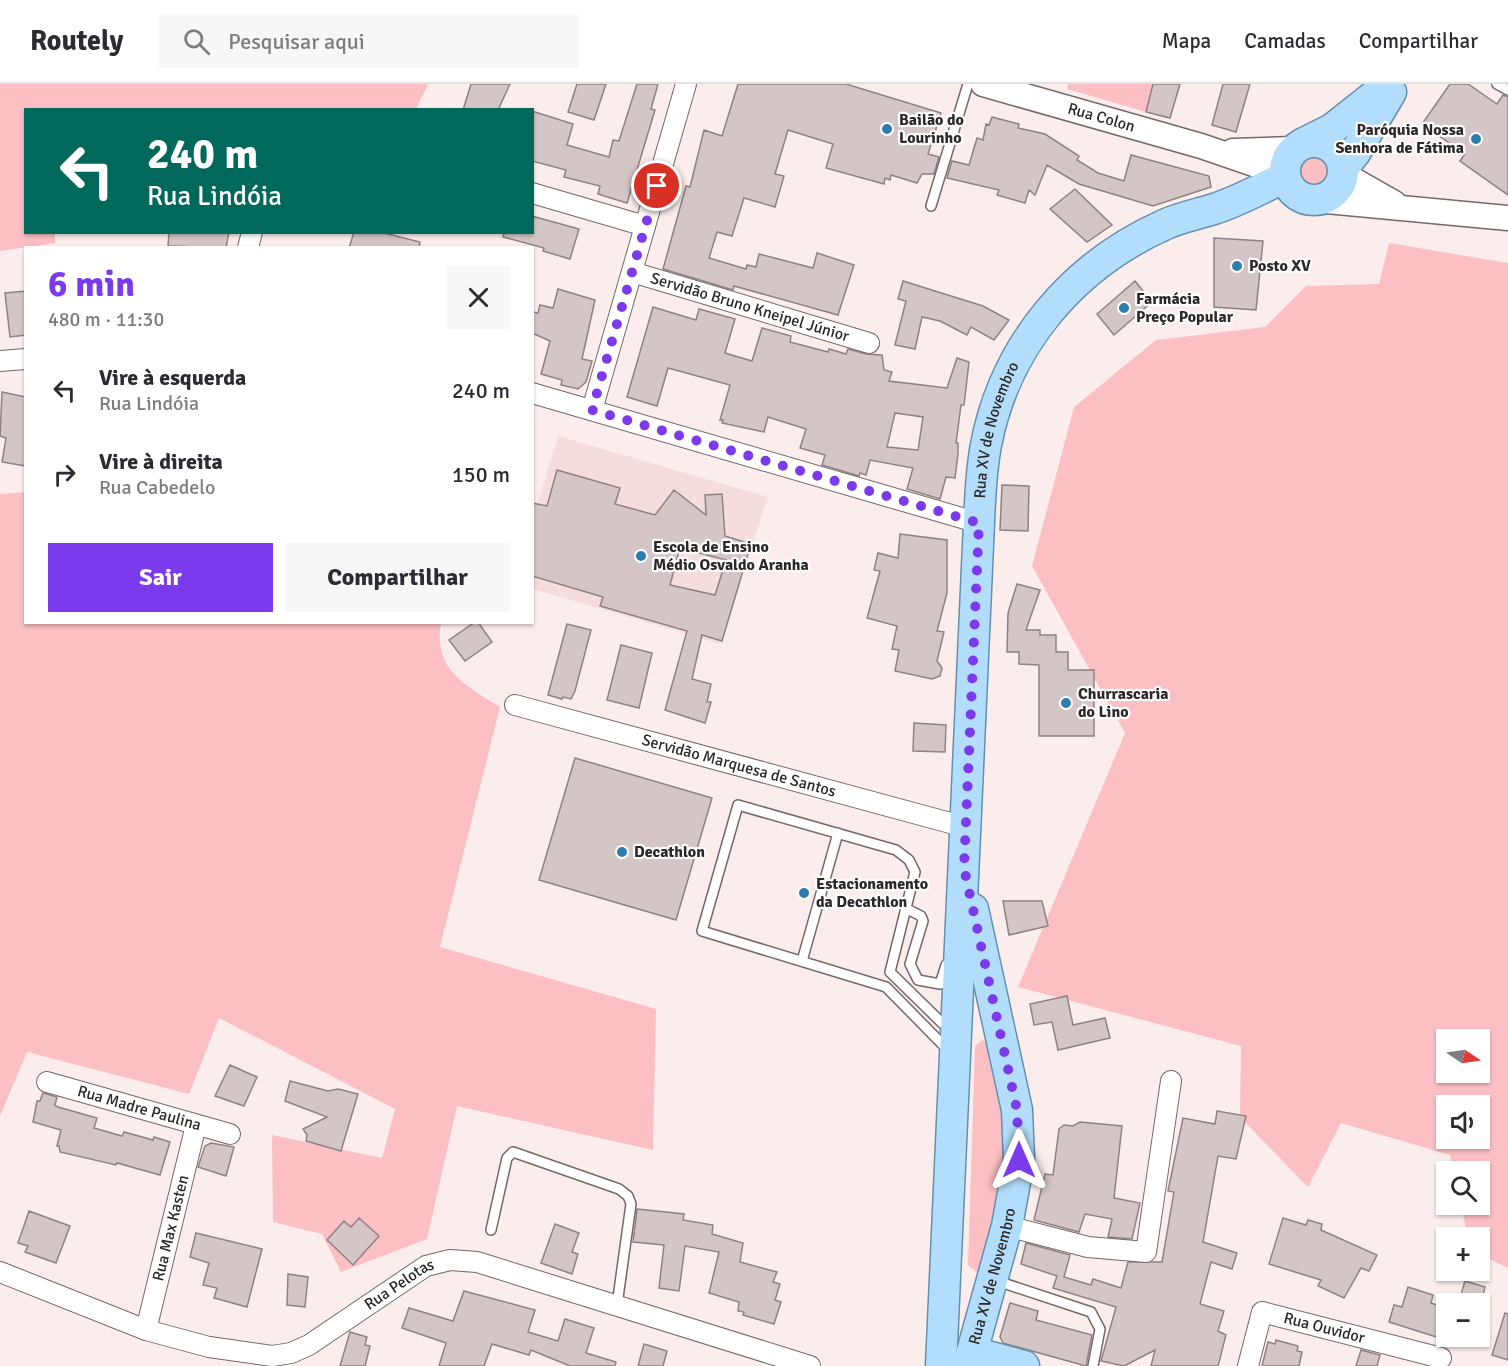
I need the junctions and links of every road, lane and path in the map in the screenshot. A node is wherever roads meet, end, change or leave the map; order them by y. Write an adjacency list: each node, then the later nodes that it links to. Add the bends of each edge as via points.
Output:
1 (686, 84): 16 (street)
2 (968, 84): 12 (lane)
3 (983, 84): 8 (street, Rua Colon, via 1219,152)
4 (1389, 84): 8 (main road, Rua XV de Novembro)
5 (1396, 84): 9 (main road)
6 (1497, 84): 7 (lane)
7 (1508, 90)
8 (1292, 161): 9 (main road, via 1321,142 1336,153); 11 (main road, via 1292,190); 13 (main road, Rua XV de Novembro)
9 (1343, 171): 11 (main road, via 1332,194); 14 (street)
10 (534, 194): 16 (street)
11 (1312, 200): 13 (main road, Rua XV de Novembro); 14 (street)
12 (931, 206)
13 (1216, 208): 23 (main road, Rua XV de Novembro, via 1167,224 1117,252 1063,295 1040,319 1014,363 993,418)
14 (1404, 208): 15 (street)
15 (1508, 218)
16 (645, 226): 17 (street)
17 (632, 272): 18 (street, Servidão Bruno Kneipel Júnior); 22 (street)
18 (870, 343)
19 (24, 358): 20 (street)
20 (0, 361)
21 (534, 394): 22 (street)
22 (592, 410): 23 (street)
23 (979, 523): 25 (main road, Rua XV de Novembro)
24 (515, 705): 25 (street, Servidão Marquesa de Santos)
25 (965, 827): 27 (main road, Rua XV de Novembro)
26 (838, 833): 28 (lane, via 896,850 909,860 915,872); 30 (lane); 30 (lane, via 738,805 702,931)
27 (964, 868): 29 (main road, Rua XV de Novembro); 32 (main road, Rua XV de Novembro)
28 (907, 909): 29 (lane, via 923,921 911,971 918,980 934,985 942,981); 31 (lane, via 890,972 942,1023)
29 (962, 914): 31 (main road, Rua XV de Novembro)
30 (802, 961): 33 (lane, via 886,987)
31 (957, 1028): 32 (main road, via 982,1031 994,1038); 33 (main road, Rua XV de Novembro)
32 (1005, 1056): 38 (main road, Rua XV de Novembro, via 1019,1133 1019,1160)
33 (956, 1058): 40 (main road, Rua XV de Novembro)
34 (1171, 1081): 38 (street, via 1146,1252 1088,1247)
35 (47, 1082): 36 (street, Rua Madre Paulina)
36 (196, 1125): 37 (street, Rua Madre Paulina); 44 (street, Rua Max Kasten)
37 (230, 1134)
38 (1007, 1226): 42 (main road, Rua XV de Novembro)
39 (491, 1230): 43 (lane, via 507,1158 513,1152 619,1189 631,1204)
40 (948, 1266): 42 (main road, via 969,1289 976,1291); 48 (main road, Rua XV de Novembro)
41 (0, 1272): 44 (street, Rua Pelotas)
42 (992, 1280): 46 (main road, Rua XV de Novembro); 50 (lane, via 1091,1312 1100,1329)
43 (616, 1305): 44 (street, Rua Pelotas, via 502,1268 450,1260 417,1272 309,1345 291,1353 238,1353); 47 (street, Rua Pelotas)
44 (146, 1330)
45 (1441, 1358): 51 (street, Rua Ouvidor, via 1262,1312)
46 (970, 1359): 49 (main road)
47 (810, 1366)
48 (941, 1366)
49 (1024, 1366)
50 (1093, 1366)
51 (1248, 1366)

